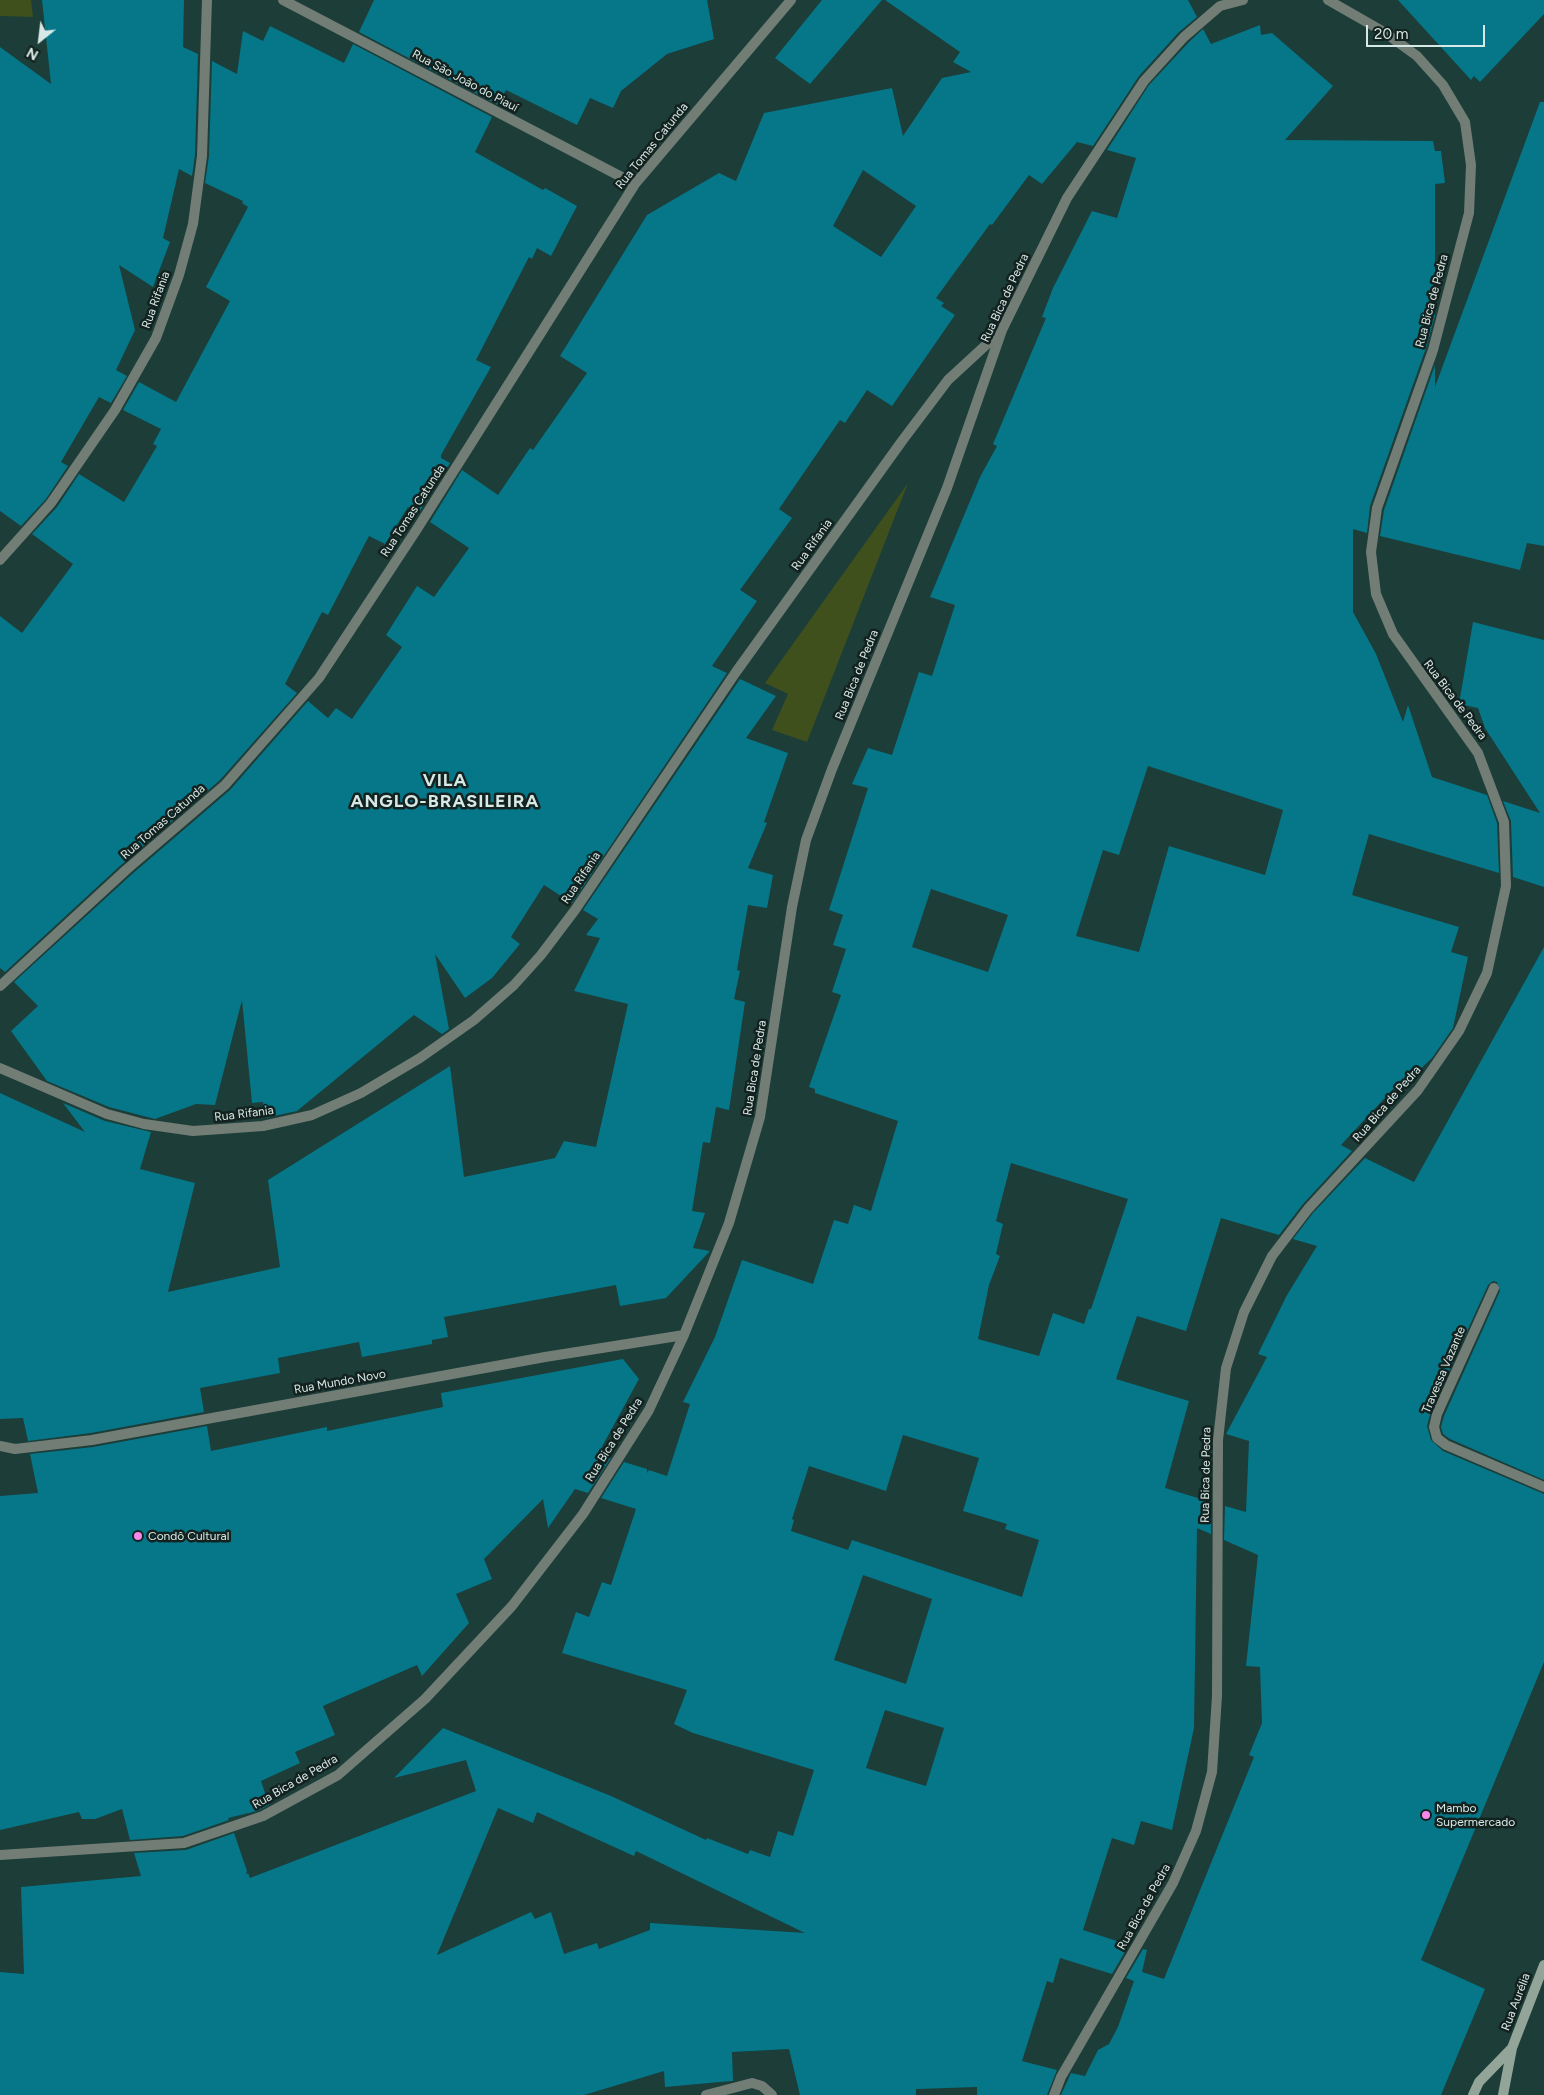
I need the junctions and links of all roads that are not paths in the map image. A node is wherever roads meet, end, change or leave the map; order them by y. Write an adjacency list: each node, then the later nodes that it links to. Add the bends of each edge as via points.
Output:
1 (207, 0): 8 (street, Rua Rifania, via 202,156 193,224 159,329 115,410 50,503)
2 (283, 0): 6 (street, Rua São João do Piauí)
3 (791, 0): 6 (street, Rua Tomas Catunda)
4 (1243, 0): 7 (street, Rua Bica de Pedra, via 1220,6 1184,37 1144,81 1067,198)
5 (1328, 0): 20 (street, Rua Bica de Pedra, via 1384,32 1417,56 1442,85 1465,122 1471,164 1469,213 1433,350 1377,508 1370,552 1376,594 1393,634 1478,753 1504,822 1506,886 1487,973 1459,1031 1418,1090 1308,1209 1272,1256 1244,1312 1226,1368 1218,1440 1216,1696 1212,1772 1196,1831 1173,1884 1061,2077)
6 (634, 184): 9 (street, Rua Tomas Catunda, via 320,678 225,785 126,870)
7 (1002, 330): 10 (street, Rua Rifania, via 948,380 902,441 736,672 541,955 514,985 474,1020 362,1093 312,1115 263,1126 193,1132 144,1124 107,1114); 12 (street, Rua Bica de Pedra, via 947,488 806,840 792,907 760,1117 730,1223)
8 (0, 560)
9 (0, 986)
10 (0, 1068)
11 (1494, 1288): 14 (street, Travessa Vazante, via 1434,1427 1446,1446)
12 (684, 1335): 13 (street, Rua Mundo Novo, via 545,1356 92,1440 15,1449); 15 (street, Rua Bica de Pedra, via 648,1410 583,1514 512,1606 425,1699 338,1775 263,1816 184,1843)
13 (0, 1446)
14 (1544, 1487)
15 (0, 1856)
16 (1544, 1965): 17 (street, Rua Aurélia)
17 (1512, 2048): 21 (street, Rua Aurélia, via 1479,2082); 22 (street, Rua Aurélia)
18 (706, 2095): 19 (street, via 752,2083 762,2086)
19 (772, 2095)
20 (1054, 2095)
21 (1473, 2095)
22 (1503, 2095)

